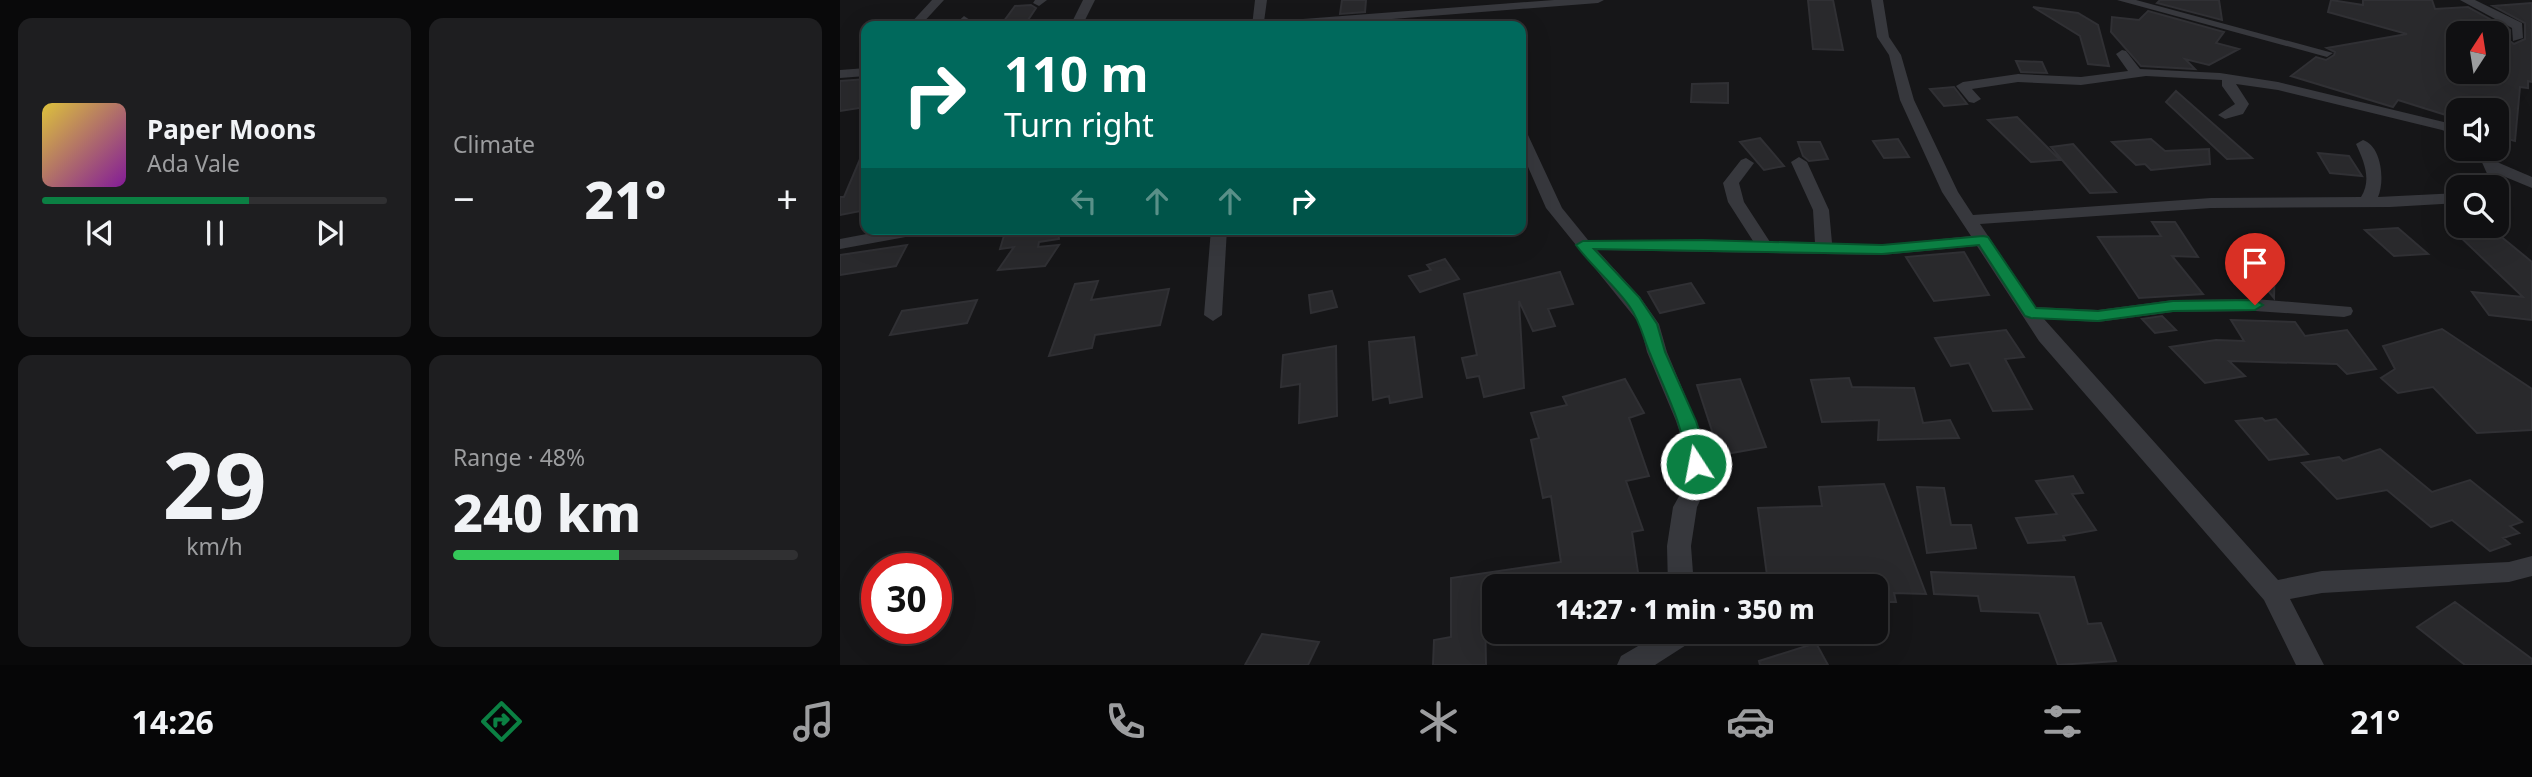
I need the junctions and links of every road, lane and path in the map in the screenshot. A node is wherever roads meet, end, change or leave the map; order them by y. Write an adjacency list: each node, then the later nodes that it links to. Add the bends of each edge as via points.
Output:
1 (938, 0): 10 (street)
2 (1089, 0): 11 (street)
3 (1261, 0): 12 (street)
4 (1598, 0): 9 (street)
5 (1877, 0): 36 (street, via 1884,37 1895,55 1910,108 1950,192)
6 (2123, 0): 15 (street)
7 (2460, 0): 8 (street)
8 (2467, 0): 14 (street, via 2518,32)
9 (1568, 1): 13 (street)
10 (919, 21)
11 (1078, 21)
12 (1259, 21)
13 (1321, 21)
14 (2532, 26)
15 (2327, 53)
16 (2122, 54): 19 (street)
17 (2203, 64): 21 (street, via 2204,70)
18 (861, 72): 20 (street)
19 (2136, 73): 21 (street); 22 (street, via 2081,81 2018,78 1963,86)
20 (840, 74)
21 (2224, 78): 23 (street, via 2242,104); 24 (street, via 2300,91)
22 (1974, 99)
23 (2225, 116)
24 (2446, 127)
25 (2362, 144): 35 (street, via 2376,184 2374,195)
26 (1526, 146): 41 (street, via 1554,208)
27 (2489, 161): 30 (street)
28 (1799, 162): 43 (street, via 1820,202)
29 (1746, 163): 42 (street, via 1731,183 1732,198 1760,230)
30 (2491, 165): 31 (street); 32 (street)
31 (2494, 175)
32 (2532, 185): 33 (street)
33 (2509, 191)
34 (2446, 199): 35 (street)
35 (2366, 202): 36 (street, via 2211,202)
36 (1971, 220): 39 (street)
37 (889, 235): 40 (street)
38 (1219, 235): 46 (street)
39 (1983, 240): 43 (street, via 1882,250); 45 (street)
40 (840, 244)
41 (1583, 245): 42 (street); 48 (street, via 1649,324 1695,446 1698,482 1685,507)
42 (1763, 246): 43 (street)
43 (1823, 248)
44 (2344, 311): 45 (street, via 2255,305 2173,306 2098,316)
45 (2031, 313): 49 (street, via 2046,337 2128,432)
46 (1213, 315)
47 (2532, 566): 49 (street, via 2495,573 2322,582)
48 (1680, 574)
49 (2273, 592): 52 (street)
50 (1665, 644): 51 (street)
51 (1631, 665)
52 (2310, 665)

